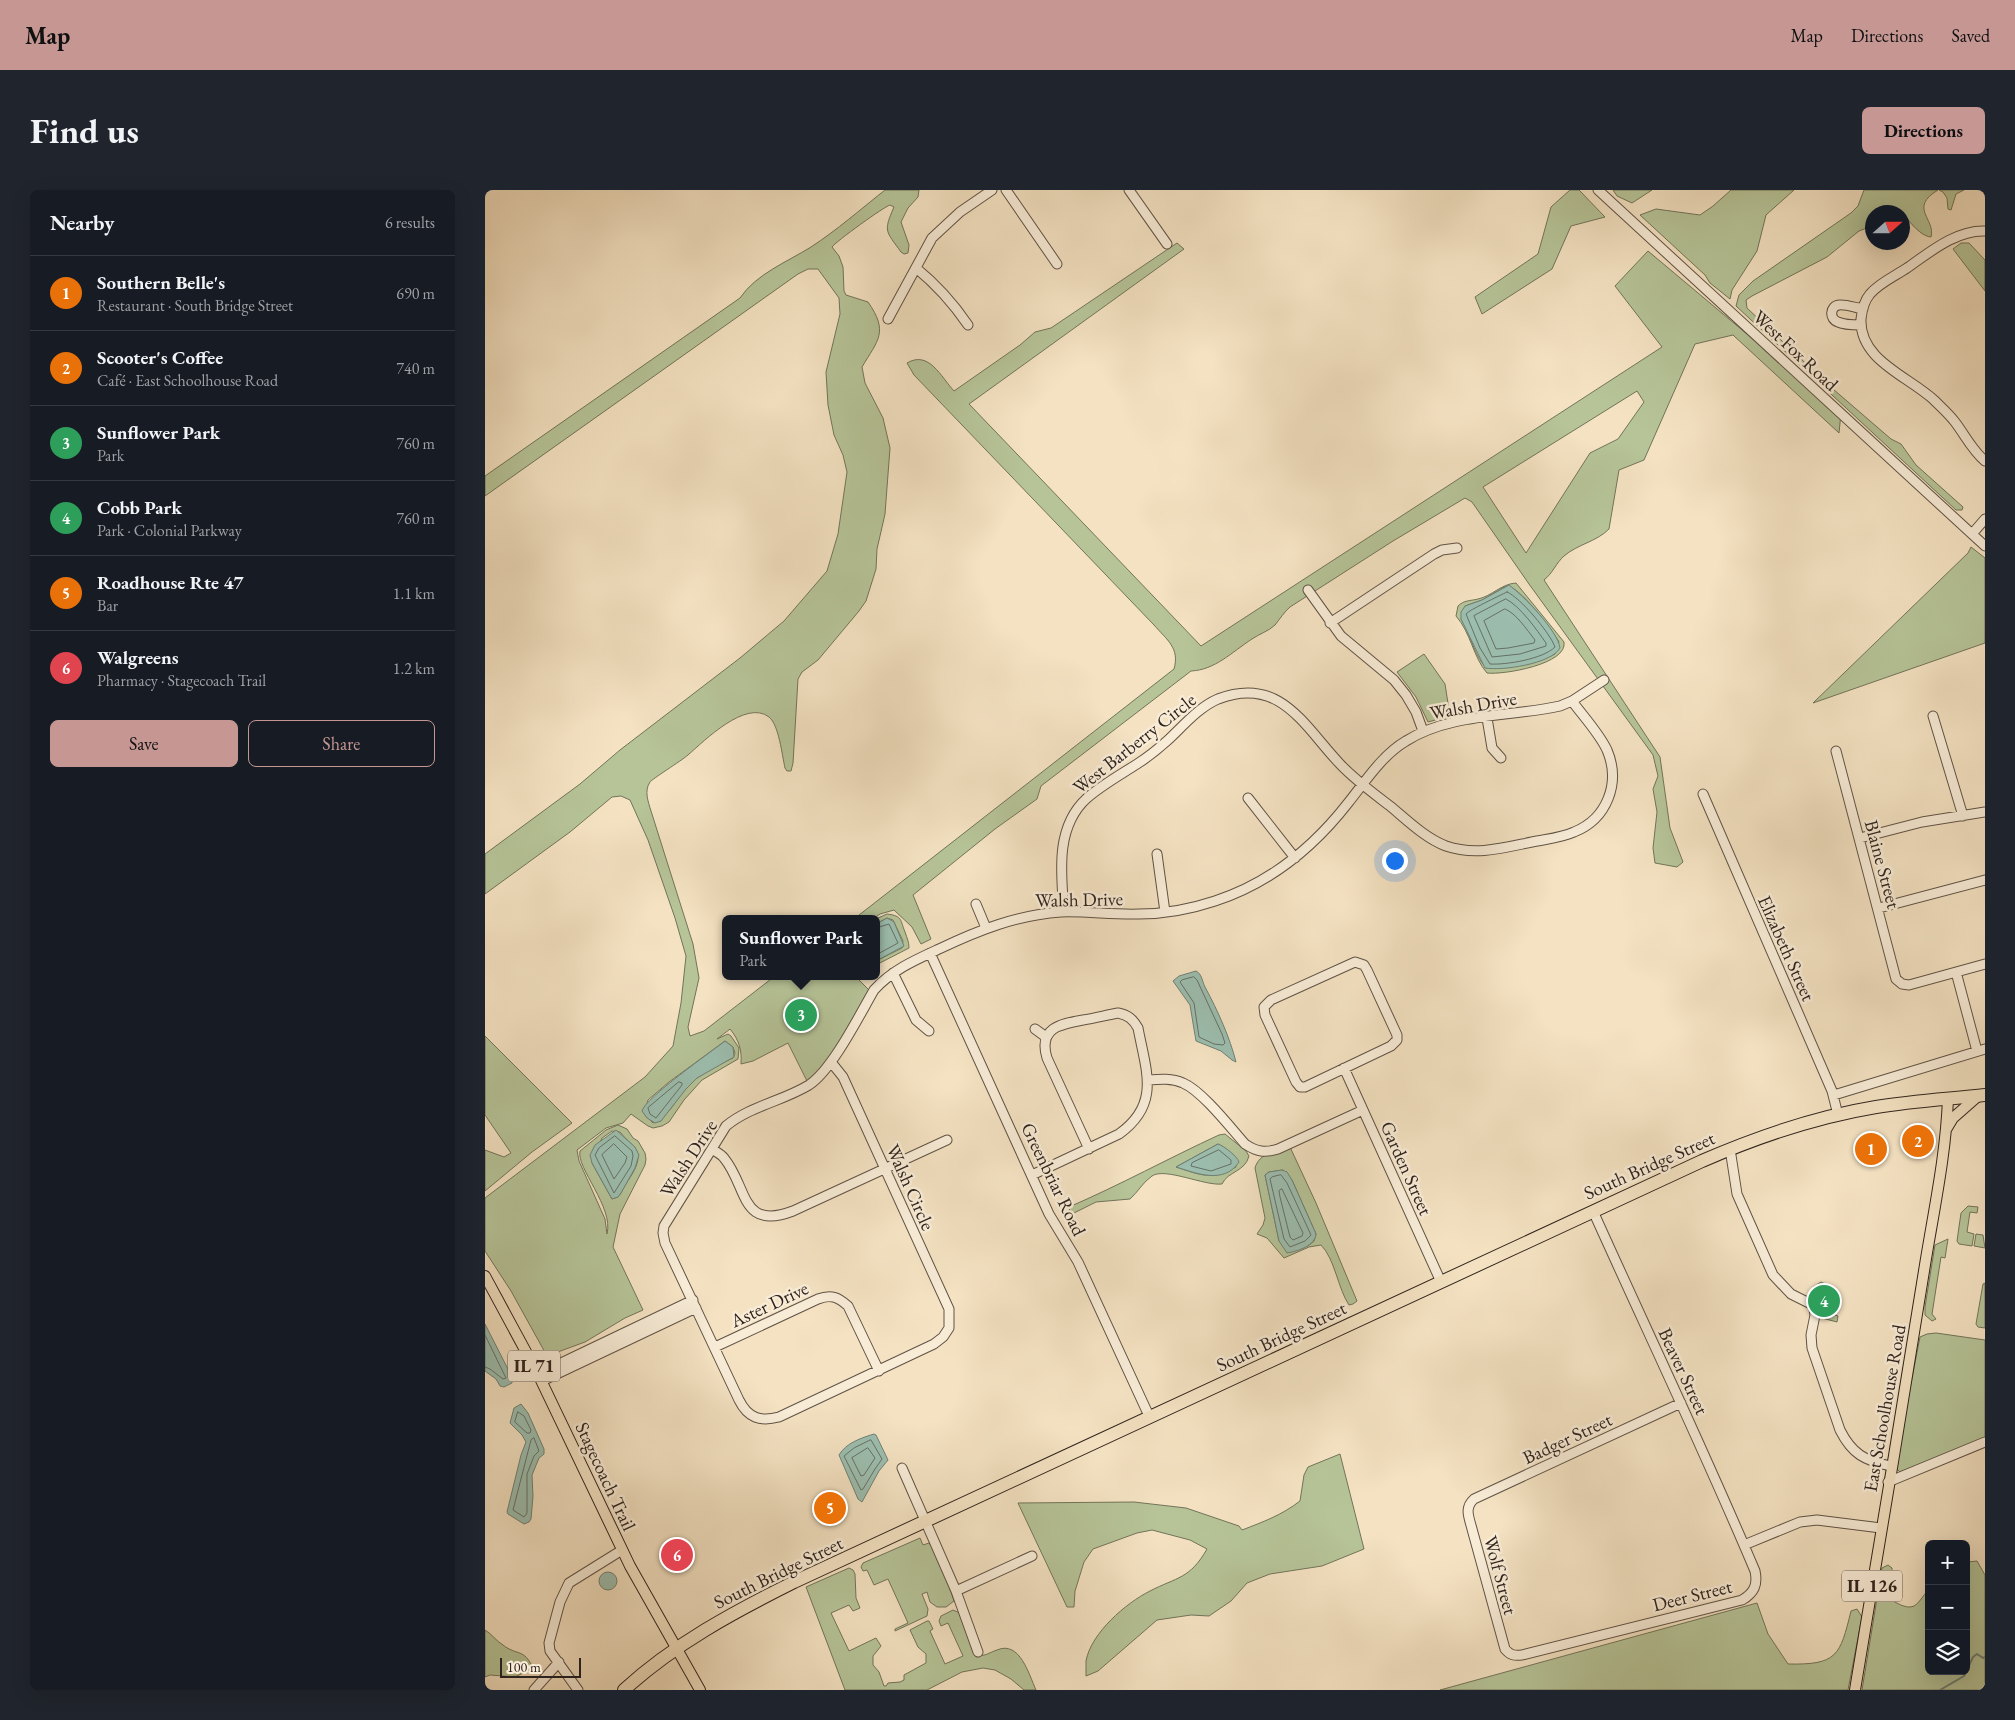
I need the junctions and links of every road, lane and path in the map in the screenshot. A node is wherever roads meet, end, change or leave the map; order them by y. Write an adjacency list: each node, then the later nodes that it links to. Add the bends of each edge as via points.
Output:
1 (992, 190): 8 (street, via 960,212 932,238)
2 (1006, 190): 7 (street)
3 (1129, 190): 6 (street)
4 (1598, 190): 15 (street, West Fox Road)
5 (1985, 231): 9 (street, via 1963,234 1941,245 1871,293)
6 (1167, 244)
7 (1057, 264)
8 (916, 268): 10 (street); 11 (street, via 956,306)
9 (1863, 309): 12 (street); 12 (street, via 1839,305 1832,312 1837,322)
10 (888, 319)
11 (968, 325)
12 (1861, 325): 13 (street, via 1865,342 1874,355 1943,408)
13 (1985, 461)
14 (1985, 519): 15 (street)
15 (1972, 534): 16 (street, West Fox Road)
16 (1985, 546)
17 (1457, 548): 19 (street, via 1434,554)
18 (1308, 590): 19 (street)
19 (1330, 623): 24 (street, via 1353,648 1394,680 1411,703)
20 (1604, 680): 21 (street, Walsh Drive)
21 (1572, 701): 23 (street, Walsh Drive, via 1549,709); 32 (street, West Barberry Circle, via 1603,745 1611,765 1611,795 1593,822 1566,835 1482,851 1445,845)
22 (1933, 716): 31 (street)
23 (1487, 718): 24 (street, Walsh Drive); 26 (street, via 1492,748)
24 (1423, 731): 27 (street, Walsh Drive, via 1394,750)
25 (1836, 751): 34 (street, Blaine Street)
26 (1501, 758)
27 (1363, 784): 32 (street, West Barberry Circle); 36 (street, Walsh Drive, via 1333,822); 40 (street, West Barberry Circle, via 1340,764 1298,715 1257,688 1211,703 1157,749 1091,794 1071,816 1063,838)
28 (1703, 794): 54 (street, Elizabeth Street)
29 (1248, 798): 36 (street)
30 (1985, 812): 31 (street)
31 (1963, 816): 34 (street, via 1922,822)
32 (1417, 828): 33 (street)
33 (1411, 836)
34 (1860, 838): 39 (street, Blaine Street)
35 (1157, 854): 41 (street)
36 (1295, 858): 41 (street, Walsh Drive, via 1233,895)
37 (1985, 880): 39 (street)
38 (976, 904): 42 (street)
39 (1879, 908): 45 (street, Blaine Street, via 1893,980 1909,985)
40 (1063, 912): 41 (street, Walsh Drive); 42 (street, Walsh Drive, via 1025,916)
41 (1165, 912)
42 (986, 928): 43 (street, Walsh Drive)
43 (930, 953): 46 (street, Walsh Drive); 65 (street, Greenbriar Road)
44 (1985, 964): 45 (street)
45 (1956, 972): 50 (street)
46 (893, 973): 48 (street, via 916,1020); 51 (street, Walsh Drive, via 874,990)
47 (1035, 1029): 49 (street)
48 (929, 1031)
49 (1046, 1037): 53 (street, via 1062,1024 1119,1013 1131,1014 1138,1028); 61 (street, via 1047,1058)
50 (1981, 1050): 54 (street)
51 (831, 1062): 62 (street, Walsh Drive, via 810,1084 738,1116); 64 (street, Walsh Circle, via 843,1077)
52 (1344, 1068): 52 (street, via 1392,1046 1397,1040 1367,970 1355,962 1264,1006 1265,1015 1300,1086 1305,1087); 57 (street, Garden Street)
53 (1148, 1080): 57 (street, via 1170,1079 1184,1083 1200,1094 1245,1144 1266,1152); 61 (street, via 1147,1100 1136,1121 1119,1134)
54 (1834, 1095): 58 (street, Elizabeth Street)
55 (1981, 1095): 56 (highway, South Bridge Street); 59 (main road, East Schoolhouse Road, via 1953,1118)
56 (1948, 1098): 58 (highway, South Bridge Street); 59 (main road, East Schoolhouse Road)
57 (1363, 1110): 68 (street, Garden Street)
58 (1838, 1115): 63 (highway, South Bridge Street)
59 (1945, 1131): 76 (main road, East Schoolhouse Road)
60 (947, 1140): 64 (street)
61 (1089, 1148): 65 (street)
62 (712, 1149): 64 (street, via 727,1161 749,1205 762,1218 786,1214); 69 (street, Walsh Drive, via 666,1220 663,1231 665,1243)
63 (1729, 1149): 66 (highway, South Bridge Street); 76 (street, via 1737,1194 1773,1276 1791,1294 1811,1304 1814,1309 1812,1348 1840,1430 1847,1443 1867,1460)
64 (885, 1168): 71 (street, Walsh Circle, via 949,1309 952,1329 934,1344)
65 (1032, 1175): 74 (street, Greenbriar Road)
66 (1593, 1212): 68 (highway, South Bridge Street); 73 (street, Beaver Street)
67 (485, 1276): 72 (main road, Stagecoach Trail / IL 71)
68 (1441, 1282): 74 (highway, South Bridge Street)
69 (694, 1304): 70 (street, Walsh Circle); 72 (street)
70 (715, 1347): 71 (street, Walsh Circle, via 742,1406 756,1422 779,1417); 71 (street, Aster Drive, via 818,1299 838,1295 848,1306)
71 (879, 1371)
72 (540, 1377): 83 (main road, Stagecoach Trail / IL 71)
73 (1681, 1403): 79 (street, Badger Street); 82 (street, Beaver Street)
74 (1150, 1418): 80 (highway, South Bridge Street)
75 (1985, 1442): 78 (street)
76 (1891, 1466): 78 (main road, East Schoolhouse Road)
77 (902, 1468): 80 (street)
78 (1889, 1482): 81 (main road, East Schoolhouse Road / IL 126)
79 (1469, 1504): 88 (street, Wolf Street, via 1467,1510 1505,1649)
80 (927, 1522): 85 (street); 86 (highway, South Bridge Street, via 748,1605)
81 (1881, 1528): 82 (street, via 1808,1521); 94 (main road, East Schoolhouse Road / IL 126)
82 (1744, 1544): 88 (street, Deer Street, via 1757,1580 1755,1589 1742,1600 1522,1655)
83 (622, 1550): 86 (main road, Stagecoach Trail / IL 71); 89 (street, via 569,1583 560,1602 549,1643 550,1651)
84 (1032, 1556): 85 (street)
85 (956, 1591): 87 (street)
86 (675, 1649): 92 (highway, South Bridge Street); 93 (main road, Stagecoach Trail / IL 71)
87 (978, 1652)
88 (1509, 1653)
89 (559, 1662): 90 (street); 91 (street)
90 (534, 1690)
91 (578, 1690)
92 (624, 1690)
93 (700, 1690)
94 (1855, 1690)

